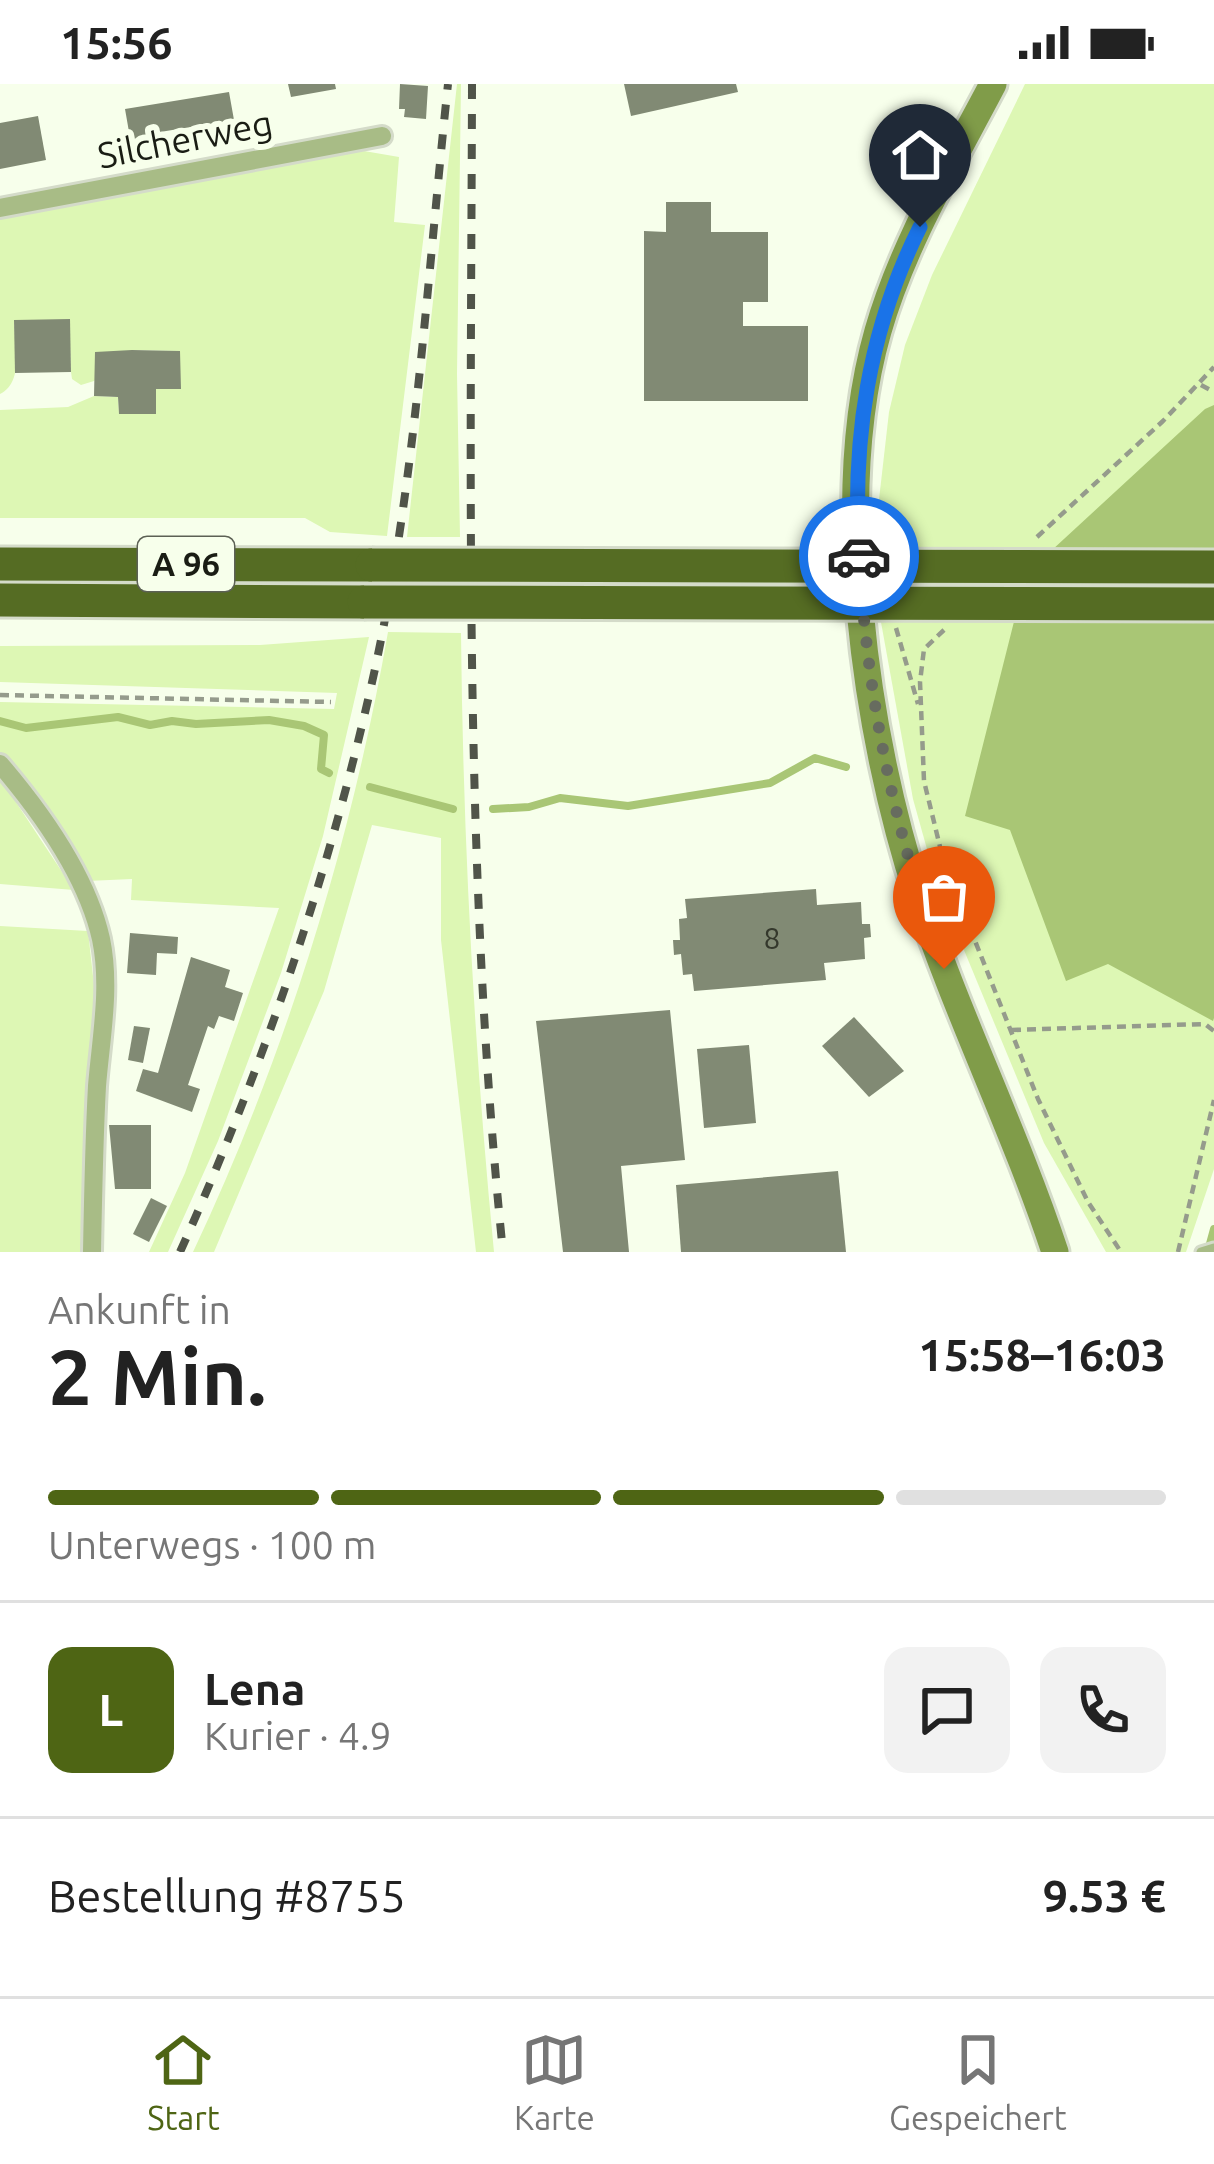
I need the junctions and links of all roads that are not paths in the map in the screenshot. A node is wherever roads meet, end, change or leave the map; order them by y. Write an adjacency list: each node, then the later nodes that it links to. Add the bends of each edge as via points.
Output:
1 (993, 84): 11 (street, via 902,262 878,331 860,423 859,551 877,720 901,842)
2 (382, 136): 3 (street, Silcherweg)
3 (0, 208)
4 (0, 564): 5 (highway, A 96, bridge)
5 (1214, 567)
6 (0, 601): 7 (highway, A 96, bridge)
7 (1214, 604)
8 (0, 764): 10 (street, via 62,853 101,941 105,1014)
9 (1214, 1248): 12 (lane)
10 (92, 1252)
11 (1054, 1252)
12 (1201, 1252)

